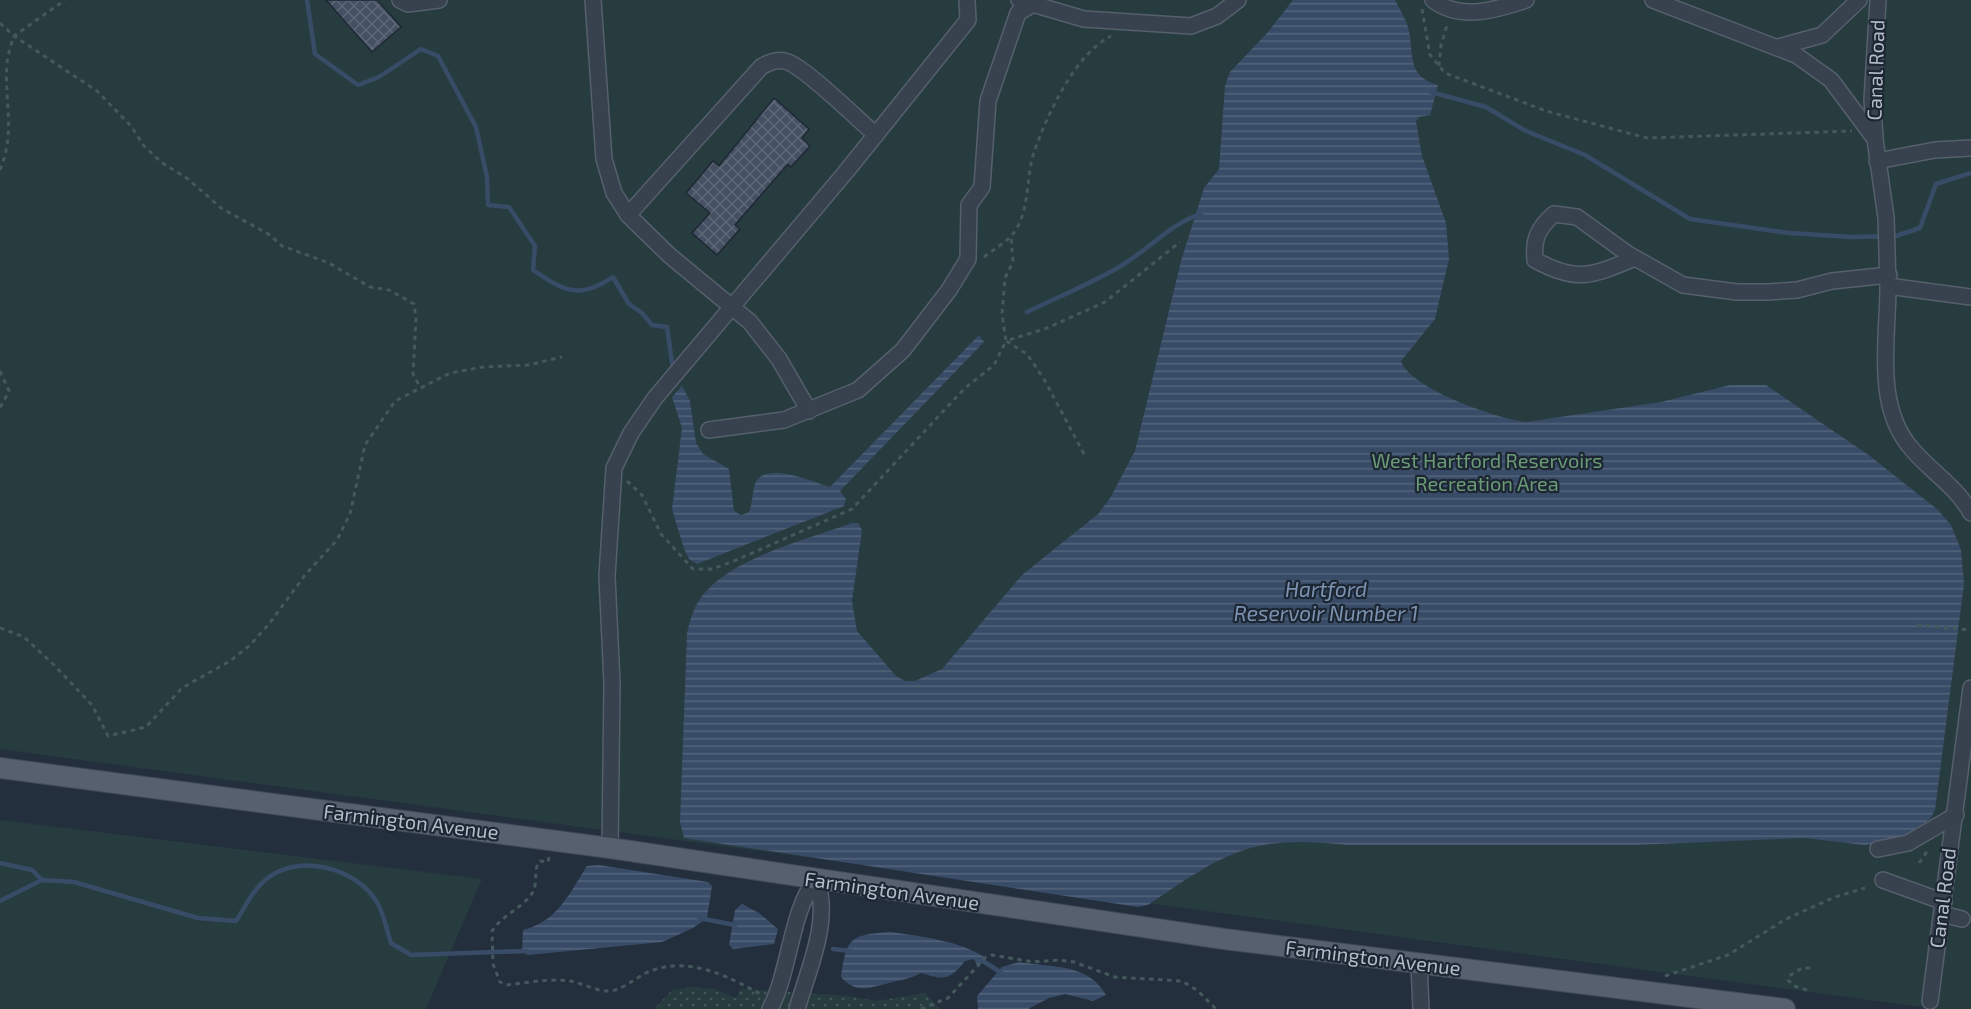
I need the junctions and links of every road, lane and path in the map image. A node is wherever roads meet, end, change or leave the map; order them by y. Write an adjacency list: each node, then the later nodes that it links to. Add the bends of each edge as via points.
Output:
1 (65, 0): 17 (path)
2 (400, 0): 3 (street, via 408,4)
3 (439, 0)
4 (593, 0): 25 (street, via 604,159 614,193)
5 (967, 0): 20 (street, via 968,20)
6 (1238, 0): 16 (street, via 1217,16 1191,26)
7 (1422, 0): 19 (path, via 1422,22 1430,55)
8 (1433, 0): 14 (street)
9 (1526, 0): 14 (street, via 1480,12)
10 (1653, 0): 18 (street)
11 (1859, 0): 18 (street, via 1822,35)
12 (1878, 0): 21 (street, Canal Road)
13 (1026, 2): 16 (street, via 1084,19); 29 (street, via 1018,14 988,101 982,187 969,206 968,259)
14 (1454, 10): 19 (path, via 1441,45)
15 (0, 23): 17 (path)
16 (1140, 24): 26 (path, via 1090,50 1052,106 1035,151 1023,214)
17 (14, 36): 24 (path, via 7,62 11,127); 36 (path, via 97,92 161,162 221,208 282,246 329,262 370,287 389,290 414,304 413,374)
18 (1778, 47): 21 (street, via 1831,80)
19 (1439, 66): 21 (path, via 1445,73 1546,111 1647,138)
20 (876, 135): 25 (street, via 802,71 788,62 770,62 761,67); 32 (street)
21 (1872, 135): 23 (street, Canal Road)
22 (1971, 148): 23 (street)
23 (1877, 161): 30 (street, Canal Road, via 1886,218)
24 (0, 170)
25 (628, 215): 32 (street)
26 (1011, 237): 29 (path); 33 (path, via 1013,262 1005,278 1002,314)
27 (1180, 242): 33 (path, via 1105,302)
28 (1635, 258): 28 (street, via 1577,217 1554,214 1540,226 1534,244 1535,260 1556,272 1577,277); 30 (street, via 1683,285 1737,292 1797,290 1832,281)
29 (963, 267): 38 (street, via 903,350 858,390)
30 (1889, 281): 31 (street); 42 (street, via 1887,396 1894,422 1910,448 1965,501)
31 (1971, 297)
32 (730, 307): 38 (street, via 750,322 780,359); 41 (street, via 669,380 631,434)
33 (1006, 341): 40 (path, via 1027,354); 41 (path, via 994,365 964,389 852,509 712,568 693,569 661,534 642,495)
34 (562, 357): 36 (path, via 528,365 450,373)
35 (0, 371): 37 (path, via 9,391)
36 (420, 387): 44 (path, via 395,401 365,445 350,514 338,540 249,646 182,688 146,727 108,736 92,705 54,665 24,637)
37 (0, 408)
38 (809, 411): 39 (street, via 769,423)
39 (709, 430)
40 (1084, 454)
41 (614, 468): 49 (street, via 607,576 612,683)
42 (1971, 513)
43 (1917, 625): 45 (path)
44 (0, 628)
45 (1971, 630)
46 (1971, 688): 48 (street, Canal Road)
47 (0, 768): 49 (main road, Farmington Avenue)
48 (1956, 815): 50 (street, via 1908,843); 55 (street, Canal Road)
49 (609, 848): 52 (main road, Farmington Avenue)
50 (1878, 849)
51 (537, 864): 62 (path, via 534,889 495,926 491,935 496,977 506,985 560,980 607,991 649,971 686,966 708,969)
52 (816, 880): 57 (main road, Farmington Avenue); 62 (street, via 802,901 785,974); 63 (street, via 823,896 822,913)
53 (1883, 880): 55 (street)
54 (1865, 888): 59 (path, via 1786,919 1728,955)
55 (1943, 908): 56 (street); 61 (street, Canal Road)
56 (1962, 919)
57 (1419, 964): 66 (street); 67 (main road, Farmington Avenue)
58 (1811, 969): 60 (path, via 1802,968 1788,980)
59 (1657, 979)
60 (1807, 990)
61 (1930, 1001)
62 (772, 1006)
63 (796, 1009)
64 (921, 1009): 65 (path, via 948,998 992,955 1034,962 1066,961 1115,977 1182,981)
65 (1216, 1009)
66 (1421, 1009)
67 (1785, 1009)

